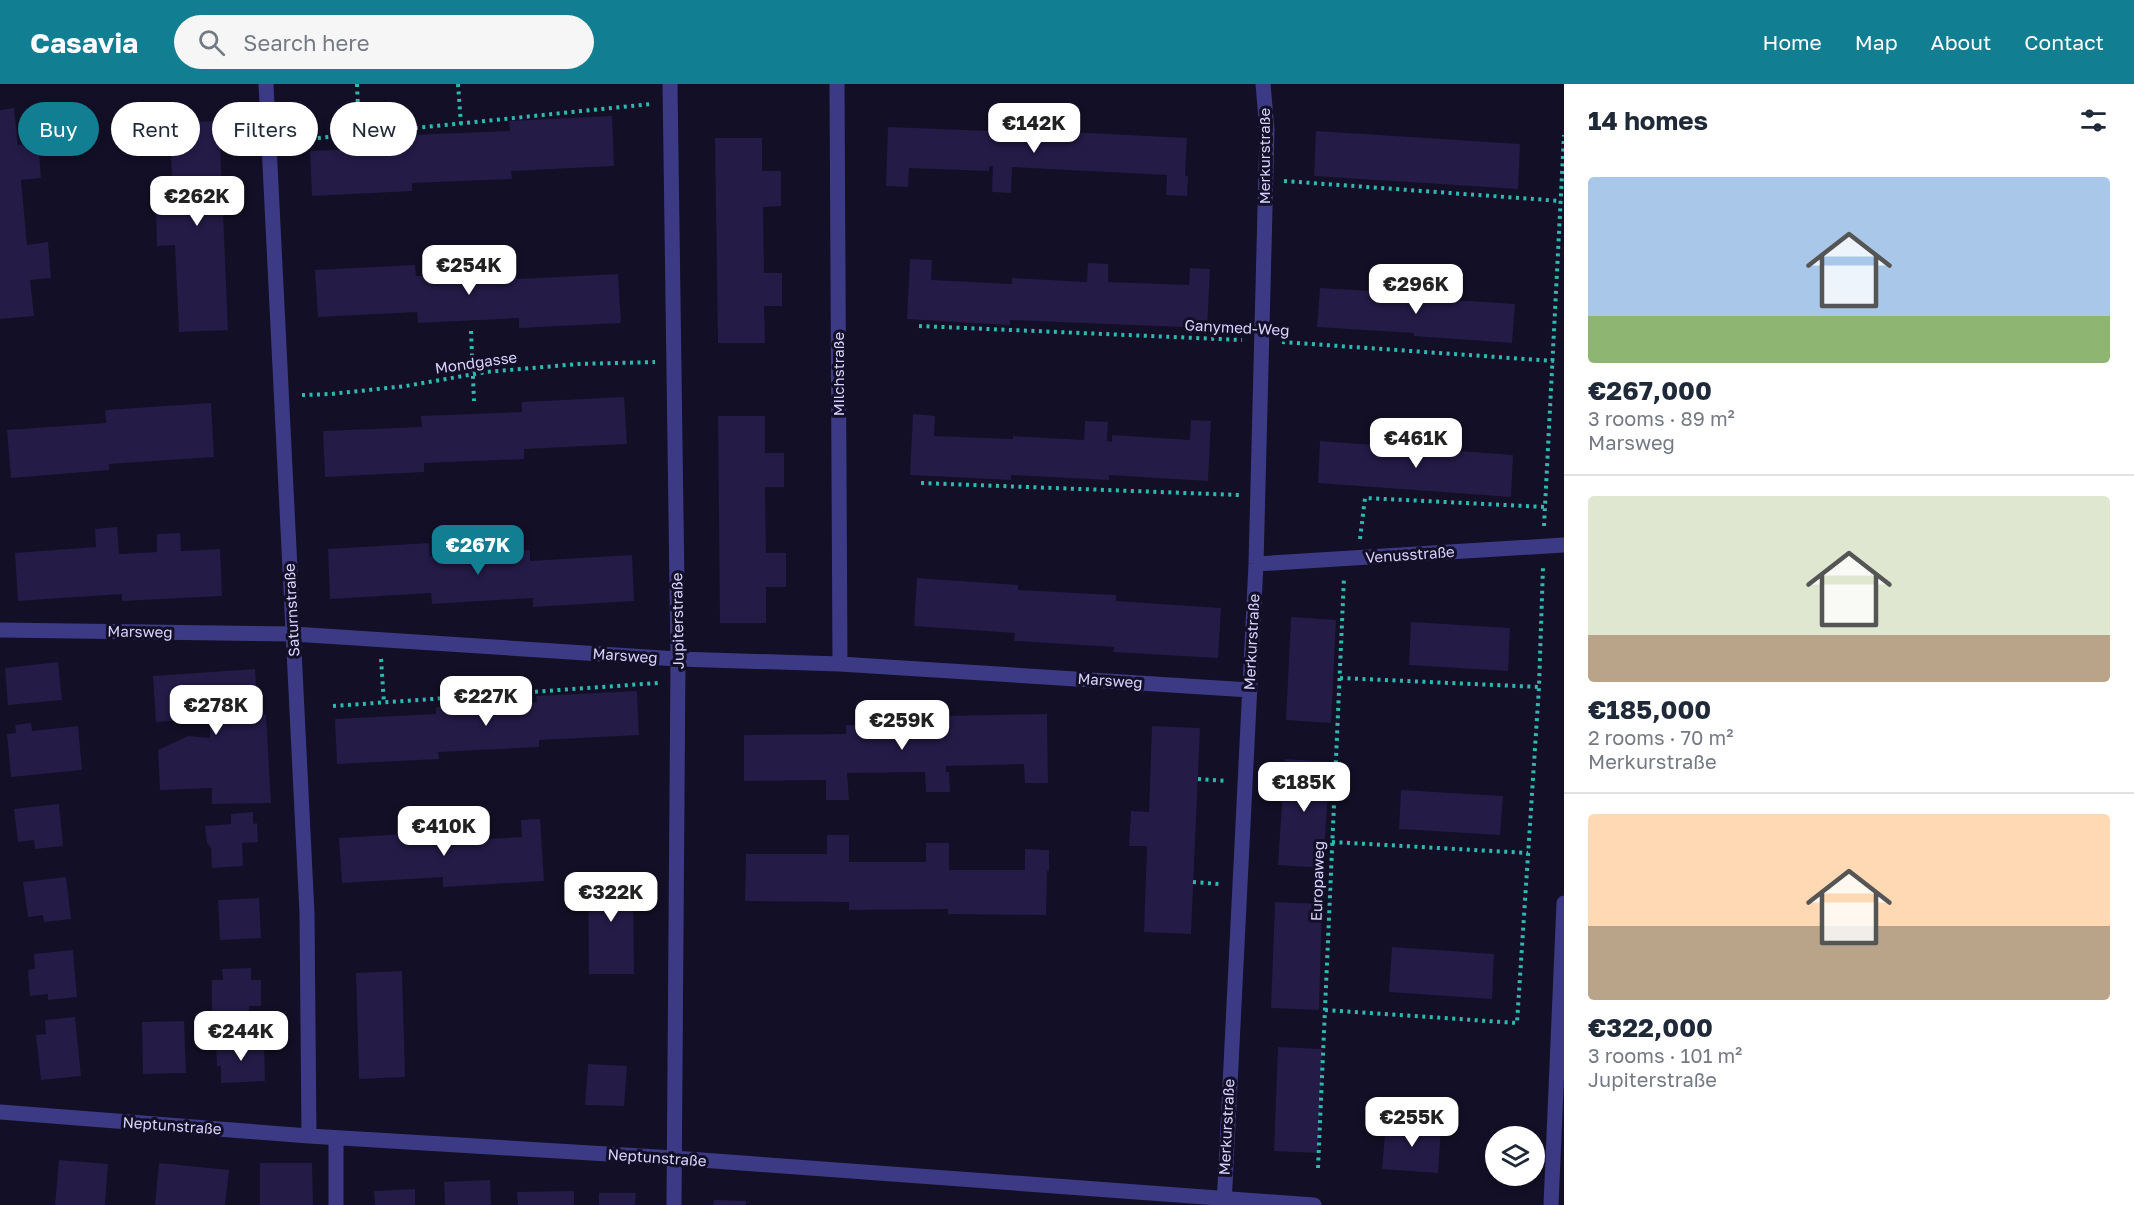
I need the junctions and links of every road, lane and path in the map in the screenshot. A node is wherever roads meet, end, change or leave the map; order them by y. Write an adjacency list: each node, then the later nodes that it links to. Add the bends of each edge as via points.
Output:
1 (267, 84): 7 (street, Saturnstraße)
2 (357, 84): 8 (path)
3 (458, 84): 10 (path)
4 (670, 84): 9 (street, Jupiterstraße)
5 (837, 84): 35 (street, Milchstraße)
6 (1263, 84): 14 (street, Merkurstraße)
7 (268, 102)
8 (358, 102)
9 (670, 102): 10 (path); 20 (street, Jupiterstraße)
10 (461, 124): 11 (path)
11 (417, 128)
12 (1564, 135): 15 (path)
13 (270, 156): 22 (street, Saturnstraße)
14 (1266, 180): 15 (path); 18 (street, Merkurstraße)
15 (1561, 201): 19 (path)
16 (919, 326): 18 (path, Ganymed-Weg)
17 (471, 330): 21 (path)
18 (1262, 341): 19 (path, Ganymed-Weg); 25 (street, Merkurstraße)
19 (1554, 361): 26 (path)
20 (674, 362): 21 (path, Mondgasse, via 578,364); 34 (street, Jupiterstraße)
21 (474, 374): 22 (path, Mondgasse, via 406,386); 23 (path)
22 (282, 395): 32 (street, Saturnstraße)
23 (474, 401)
24 (921, 483): 25 (path)
25 (1258, 496): 30 (street, Merkurstraße)
26 (1545, 507): 28 (path); 29 (path, Europaweg, via 1365,498)
27 (1564, 545): 28 (street, Venusstraße)
28 (1543, 546): 29 (street, Venusstraße); 38 (path)
29 (1351, 558): 30 (street, Venusstraße); 36 (path, Europaweg)
30 (1256, 564): 39 (street, Merkurstraße)
31 (0, 630): 32 (street, Marsweg)
32 (293, 634): 33 (street, Marsweg); 51 (street, Saturnstraße, via 307,913)
33 (380, 640): 34 (street, Marsweg); 40 (path)
34 (678, 659): 35 (street, Marsweg); 37 (street, Jupiterstraße)
35 (840, 664): 39 (street, Marsweg)
36 (1340, 678): 38 (path); 44 (path, Europaweg)
37 (678, 682): 40 (path); 53 (street, Jupiterstraße)
38 (1539, 687): 45 (path)
39 (1250, 690): 43 (street, Merkurstraße)
40 (384, 703): 41 (path)
41 (333, 706)
42 (1197, 779): 43 (path)
43 (1245, 782): 47 (street, Merkurstraße)
44 (1332, 842): 45 (path); 49 (path, Europaweg)
45 (1528, 854): 49 (path, via 1517,1023)
46 (1193, 882): 47 (path)
47 (1240, 884): 55 (street, Merkurstraße)
48 (1564, 903): 59 (street)
49 (1325, 1010): 54 (path, Europaweg)
50 (0, 1112): 51 (street, Neptunstraße)
51 (309, 1137): 52 (street, Neptunstraße)
52 (336, 1138): 53 (street, Neptunstraße); 56 (street)
53 (674, 1158): 55 (street, Neptunstraße); 57 (street, Jupiterstraße)
54 (1317, 1168)
55 (1224, 1202): 58 (street, Neptunstraße)
56 (336, 1205)
57 (674, 1205)
58 (1314, 1205)
59 (1551, 1205)

